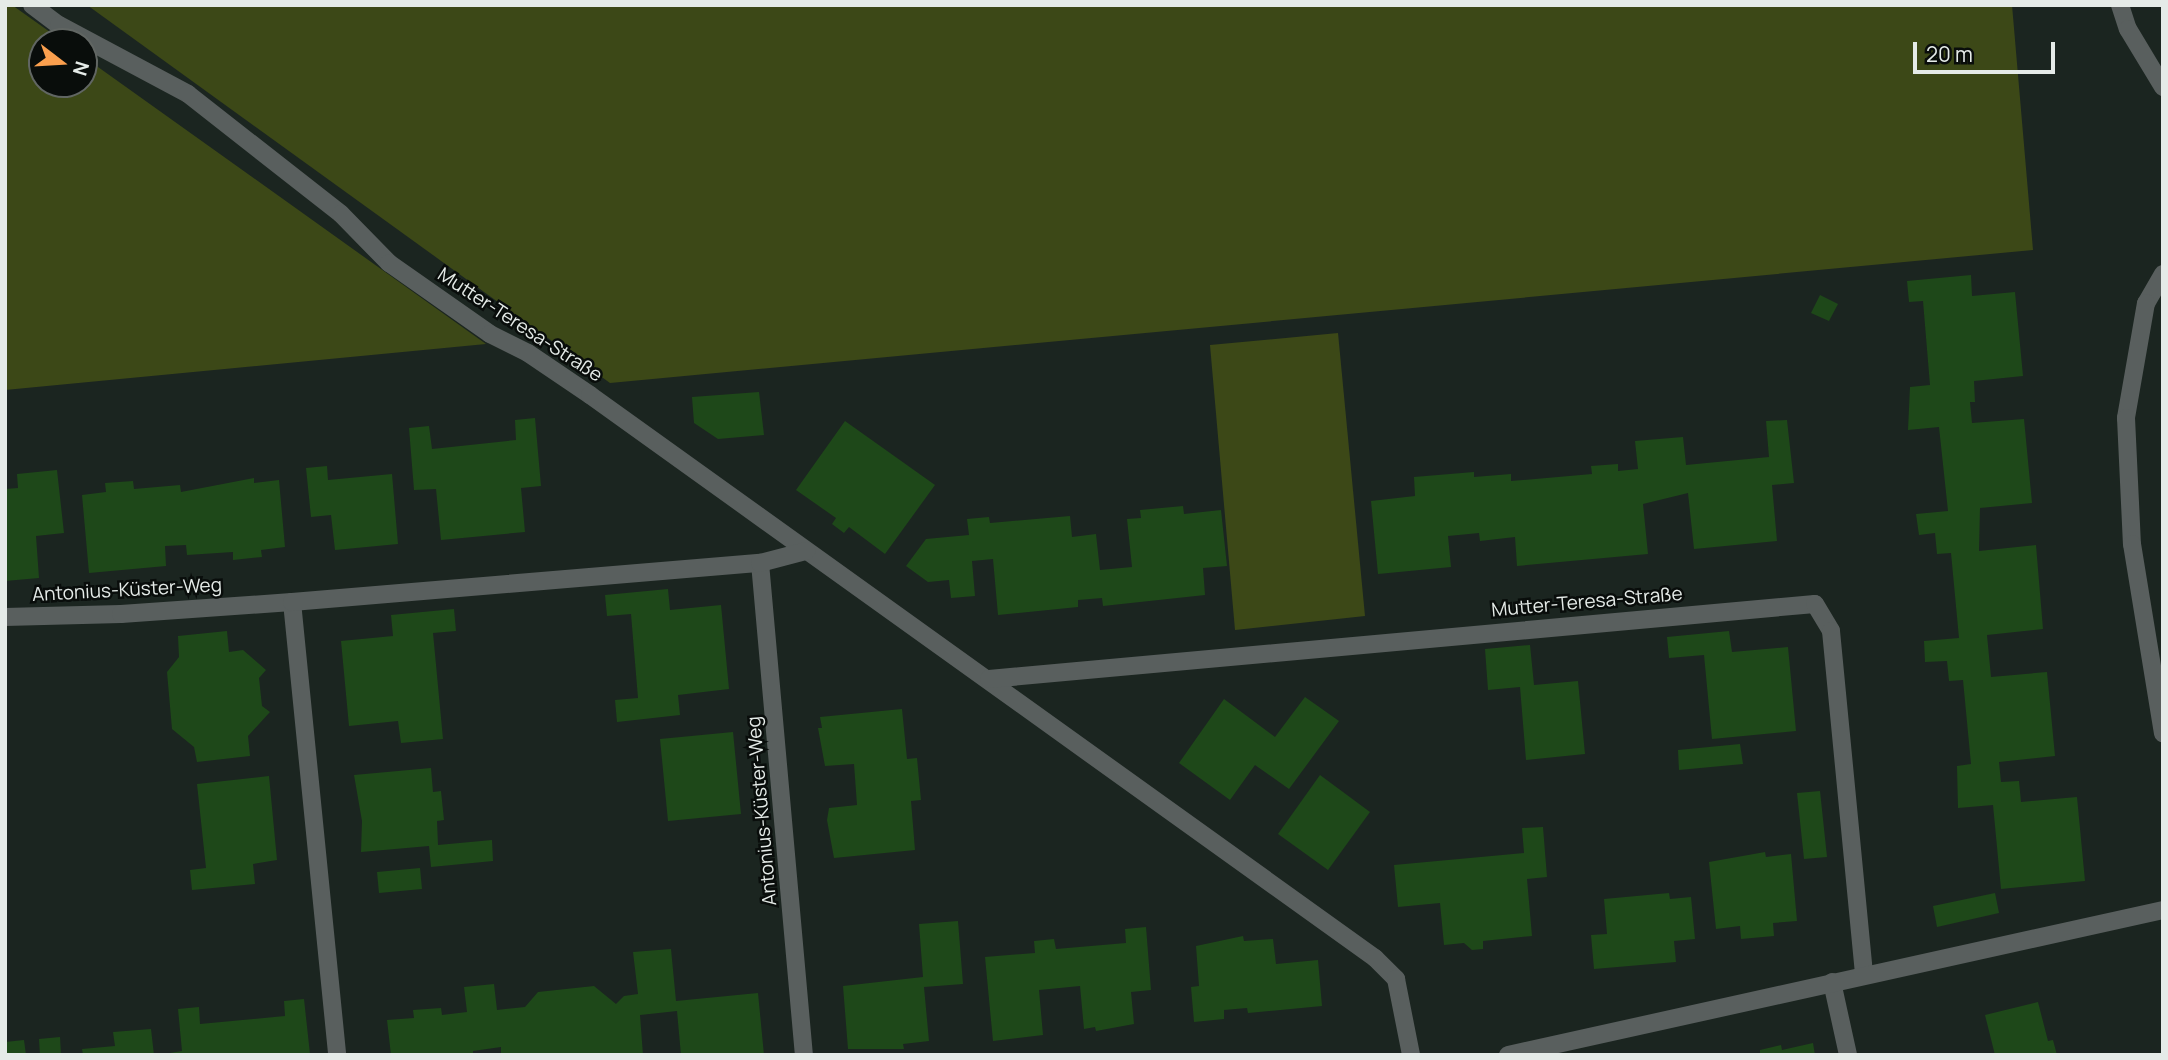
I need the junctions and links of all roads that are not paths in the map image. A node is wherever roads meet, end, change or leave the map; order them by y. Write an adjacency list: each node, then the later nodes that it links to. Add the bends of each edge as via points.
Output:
1 (32, 5): 5 (street, Mutter-Teresa-Straße, via 59,26 188,93 341,214 389,263 490,334 528,353 590,395)
2 (2120, 5): 3 (street, via 2128,29)
3 (2163, 87)
4 (2163, 274): 10 (street, via 2146,303 2126,418 2132,544)
5 (806, 551): 6 (street, Antonius-Küster-Weg); 9 (street, Mutter-Teresa-Straße)
6 (760, 563): 7 (street, Antonius-Küster-Weg); 15 (street, Antonius-Küster-Weg)
7 (292, 602): 8 (street, Antonius-Küster-Weg); 14 (street)
8 (5, 617)
9 (989, 679): 12 (street, Mutter-Teresa-Straße, via 1815,604 1831,631); 16 (street, Mutter-Teresa-Straße, via 1375,958 1396,979)
10 (2163, 733)
11 (2163, 909): 12 (street)
12 (1864, 975): 13 (street)
13 (1832, 982): 17 (street); 18 (street)
14 (337, 1055)
15 (804, 1055)
16 (1411, 1055)
17 (1508, 1055)
18 (1849, 1055)

